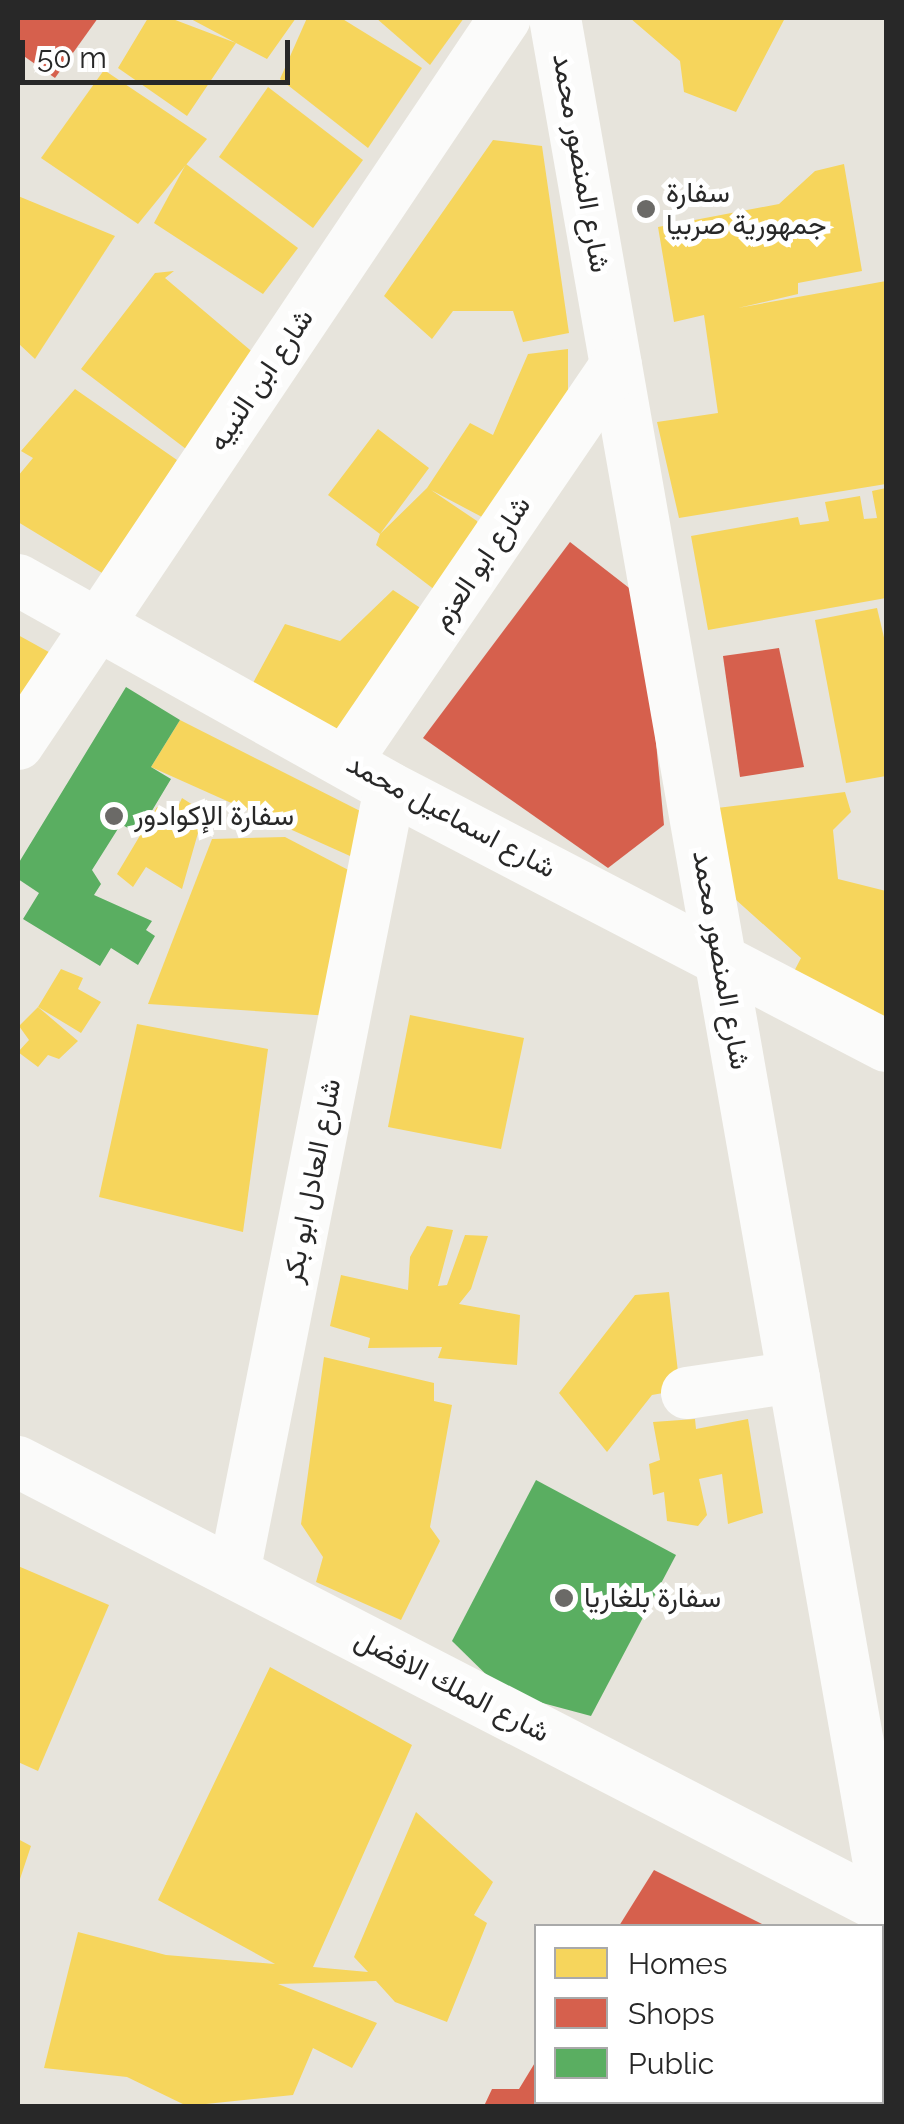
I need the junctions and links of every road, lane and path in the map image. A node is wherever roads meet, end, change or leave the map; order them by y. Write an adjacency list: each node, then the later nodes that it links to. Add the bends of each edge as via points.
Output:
1 (505, 18): 5 (street, شارع ابن النبيه)
2 (555, 18): 3 (street, شارع المنصور محمد)
3 (616, 365): 7 (street, شارع ابو العزم); 9 (street, شارع المنصور محمد)
4 (18, 580): 5 (street, شارع اسماعيل محمد)
5 (97, 623): 6 (street, شارع ابن النبيه); 7 (street, شارع اسماعيل محمد)
6 (18, 744)
7 (346, 761): 8 (street, شارع اسماعيل محمد)
8 (390, 788): 9 (street, شارع اسماعيل محمد); 14 (street, شارع العادل ابو بكر)
9 (720, 956): 10 (street, شارع اسماعيل محمد); 11 (street, شارع المنصور محمد)
10 (886, 1046)
11 (794, 1377): 12 (street); 15 (street, شارع المنصور محمد)
12 (687, 1394)
13 (18, 1462): 14 (street, شارع الملك الافضل)
14 (234, 1574): 17 (street, شارع الملك الافضل)
15 (842, 1647): 16 (street); 17 (street, شارع المنصور محمد)
16 (886, 1673)
17 (886, 1906)

